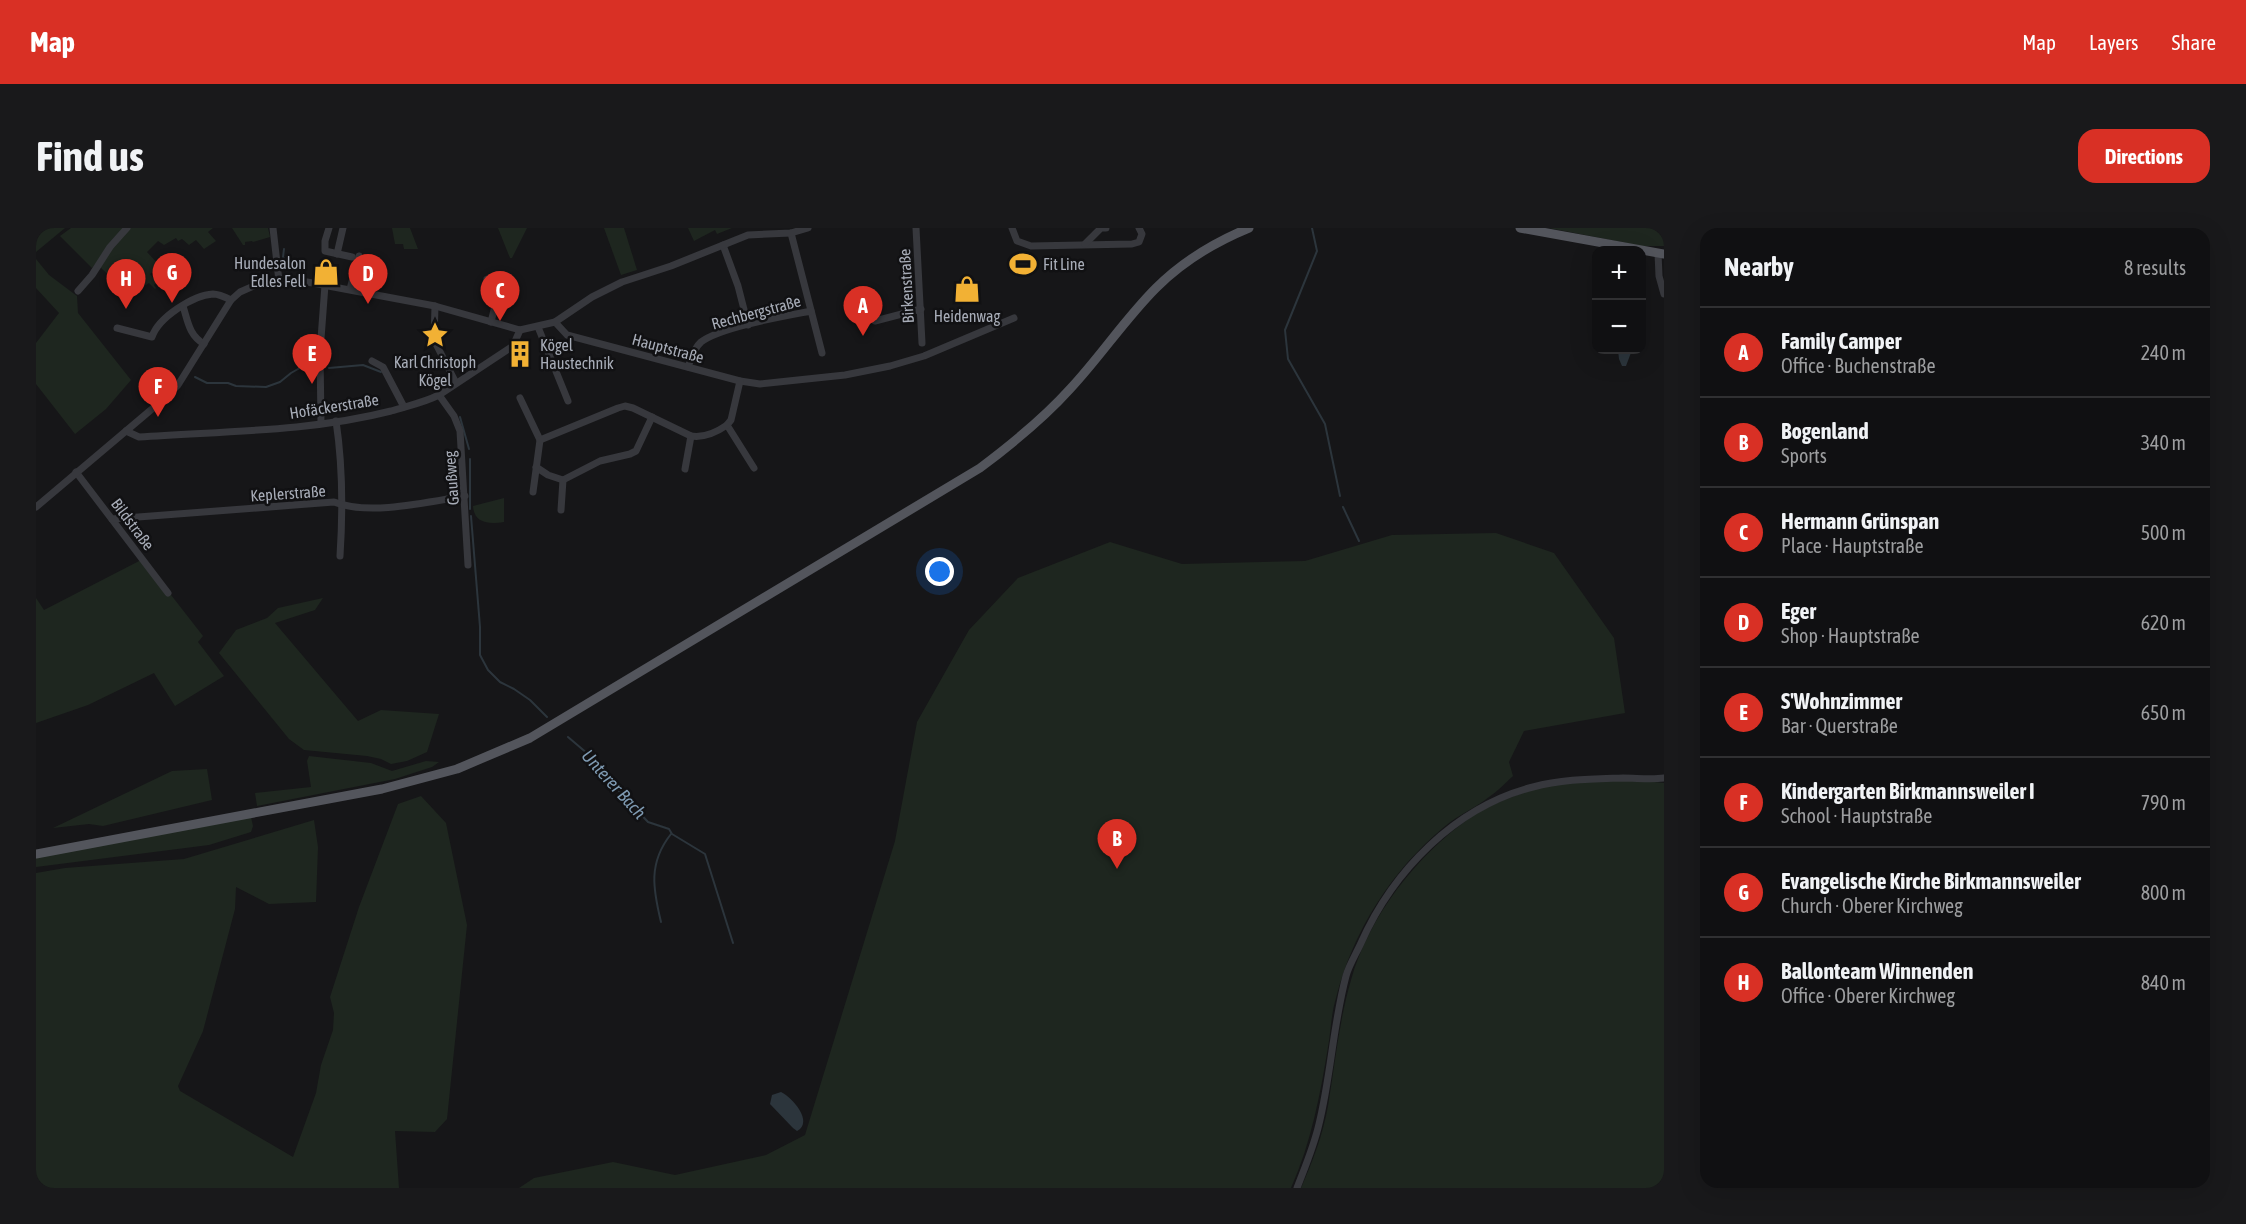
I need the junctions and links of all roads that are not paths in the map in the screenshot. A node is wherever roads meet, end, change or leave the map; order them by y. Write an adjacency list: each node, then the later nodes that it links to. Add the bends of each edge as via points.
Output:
1 (127, 228): 21 (street)
2 (273, 228): 18 (street)
3 (329, 228): 15 (street, via 325,251)
4 (343, 228): 15 (street)
5 (808, 228): 12 (street)
6 (916, 228): 26 (street, Birkenstraße)
7 (1012, 228): 14 (street, via 1022,244)
8 (1106, 228): 14 (street, via 1101,228)
9 (1139, 228): 14 (street, via 1139,242)
10 (1520, 228): 16 (main road)
11 (1240, 230): 69 (main road, via 1203,251 1157,287 1057,403 980,468 530,738 457,769 382,789)
12 (791, 233): 13 (street, via 748,235); 27 (street)
13 (723, 244): 31 (street, via 622,282); 32 (street)
14 (1085, 244)
15 (337, 254): 20 (street, via 356,256)
16 (1661, 254): 22 (street, via 1659,276)
17 (486, 279): 30 (street, via 495,306)
18 (279, 281): 19 (street); 23 (street, via 256,285)
19 (325, 285): 20 (street); 49 (street, via 320,352)
20 (350, 290): 25 (street)
21 (78, 291)
22 (1664, 294)
23 (231, 300): 24 (street, via 214,294); 37 (street)
24 (183, 306): 34 (street, via 161,322 152,337); 37 (street, via 189,328)
25 (435, 306): 30 (street); 42 (street, via 434,340)
26 (921, 309): 29 (street); 36 (street, Birkenstraße)
27 (811, 311): 32 (street, Rechbergstraße); 38 (street)
28 (1014, 318): 41 (street, Hauptstraße, via 890,366 760,384)
29 (875, 321)
30 (491, 322): 35 (street)
31 (555, 322): 33 (street); 40 (street, Hauptstraße, via 567,335)
32 (748, 325): 40 (street, Rechbergstraße, via 700,343)
33 (538, 327): 35 (street); 45 (street)
34 (117, 328)
35 (520, 330): 42 (street, Hofäckerstraße, via 513,346)
36 (922, 343)
37 (204, 344): 51 (street, via 178,385)
38 (822, 353)
39 (372, 361): 46 (street, via 383,367)
40 (688, 367): 41 (street, Hauptstraße)
41 (740, 381): 50 (street)
42 (456, 383): 43 (street, Hofäckerstraße)
43 (439, 395): 46 (street, Hofäckerstraße); 60 (street, Gaußweg, via 460,431)
44 (520, 398): 53 (street)
45 (568, 401)
46 (404, 407): 48 (street, Hofäckerstraße)
47 (652, 417): 52 (street); 53 (street, via 625,406); 58 (street, via 636,451 600,461)
48 (336, 421): 49 (street, Hofäckerstraße); 61 (street)
49 (321, 423): 51 (street, Hofäckerstraße, via 139,437)
50 (727, 425): 52 (street, via 699,437); 55 (street)
51 (126, 431): 57 (street)
52 (691, 435): 56 (street)
53 (540, 440): 54 (street)
54 (537, 467): 58 (street); 59 (street)
55 (754, 468)
56 (686, 469)
57 (76, 472): 62 (street); 64 (street, Bildstraße)
58 (562, 480): 63 (street)
59 (532, 492)
60 (465, 496): 61 (street, Keplerstraße, via 387,507); 66 (street, Gaußweg)
61 (343, 506): 64 (street, Keplerstraße, via 334,502); 65 (street)
62 (36, 507)
63 (561, 510)
64 (112, 519): 67 (street, Bildstraße)
65 (340, 556)
66 (468, 565)
67 (168, 593)
68 (1664, 778): 70 (street, via 1563,781 1504,795 1445,831 1417,859 1380,906 1347,974 1319,1124)
69 (36, 854)
70 (1297, 1188)

